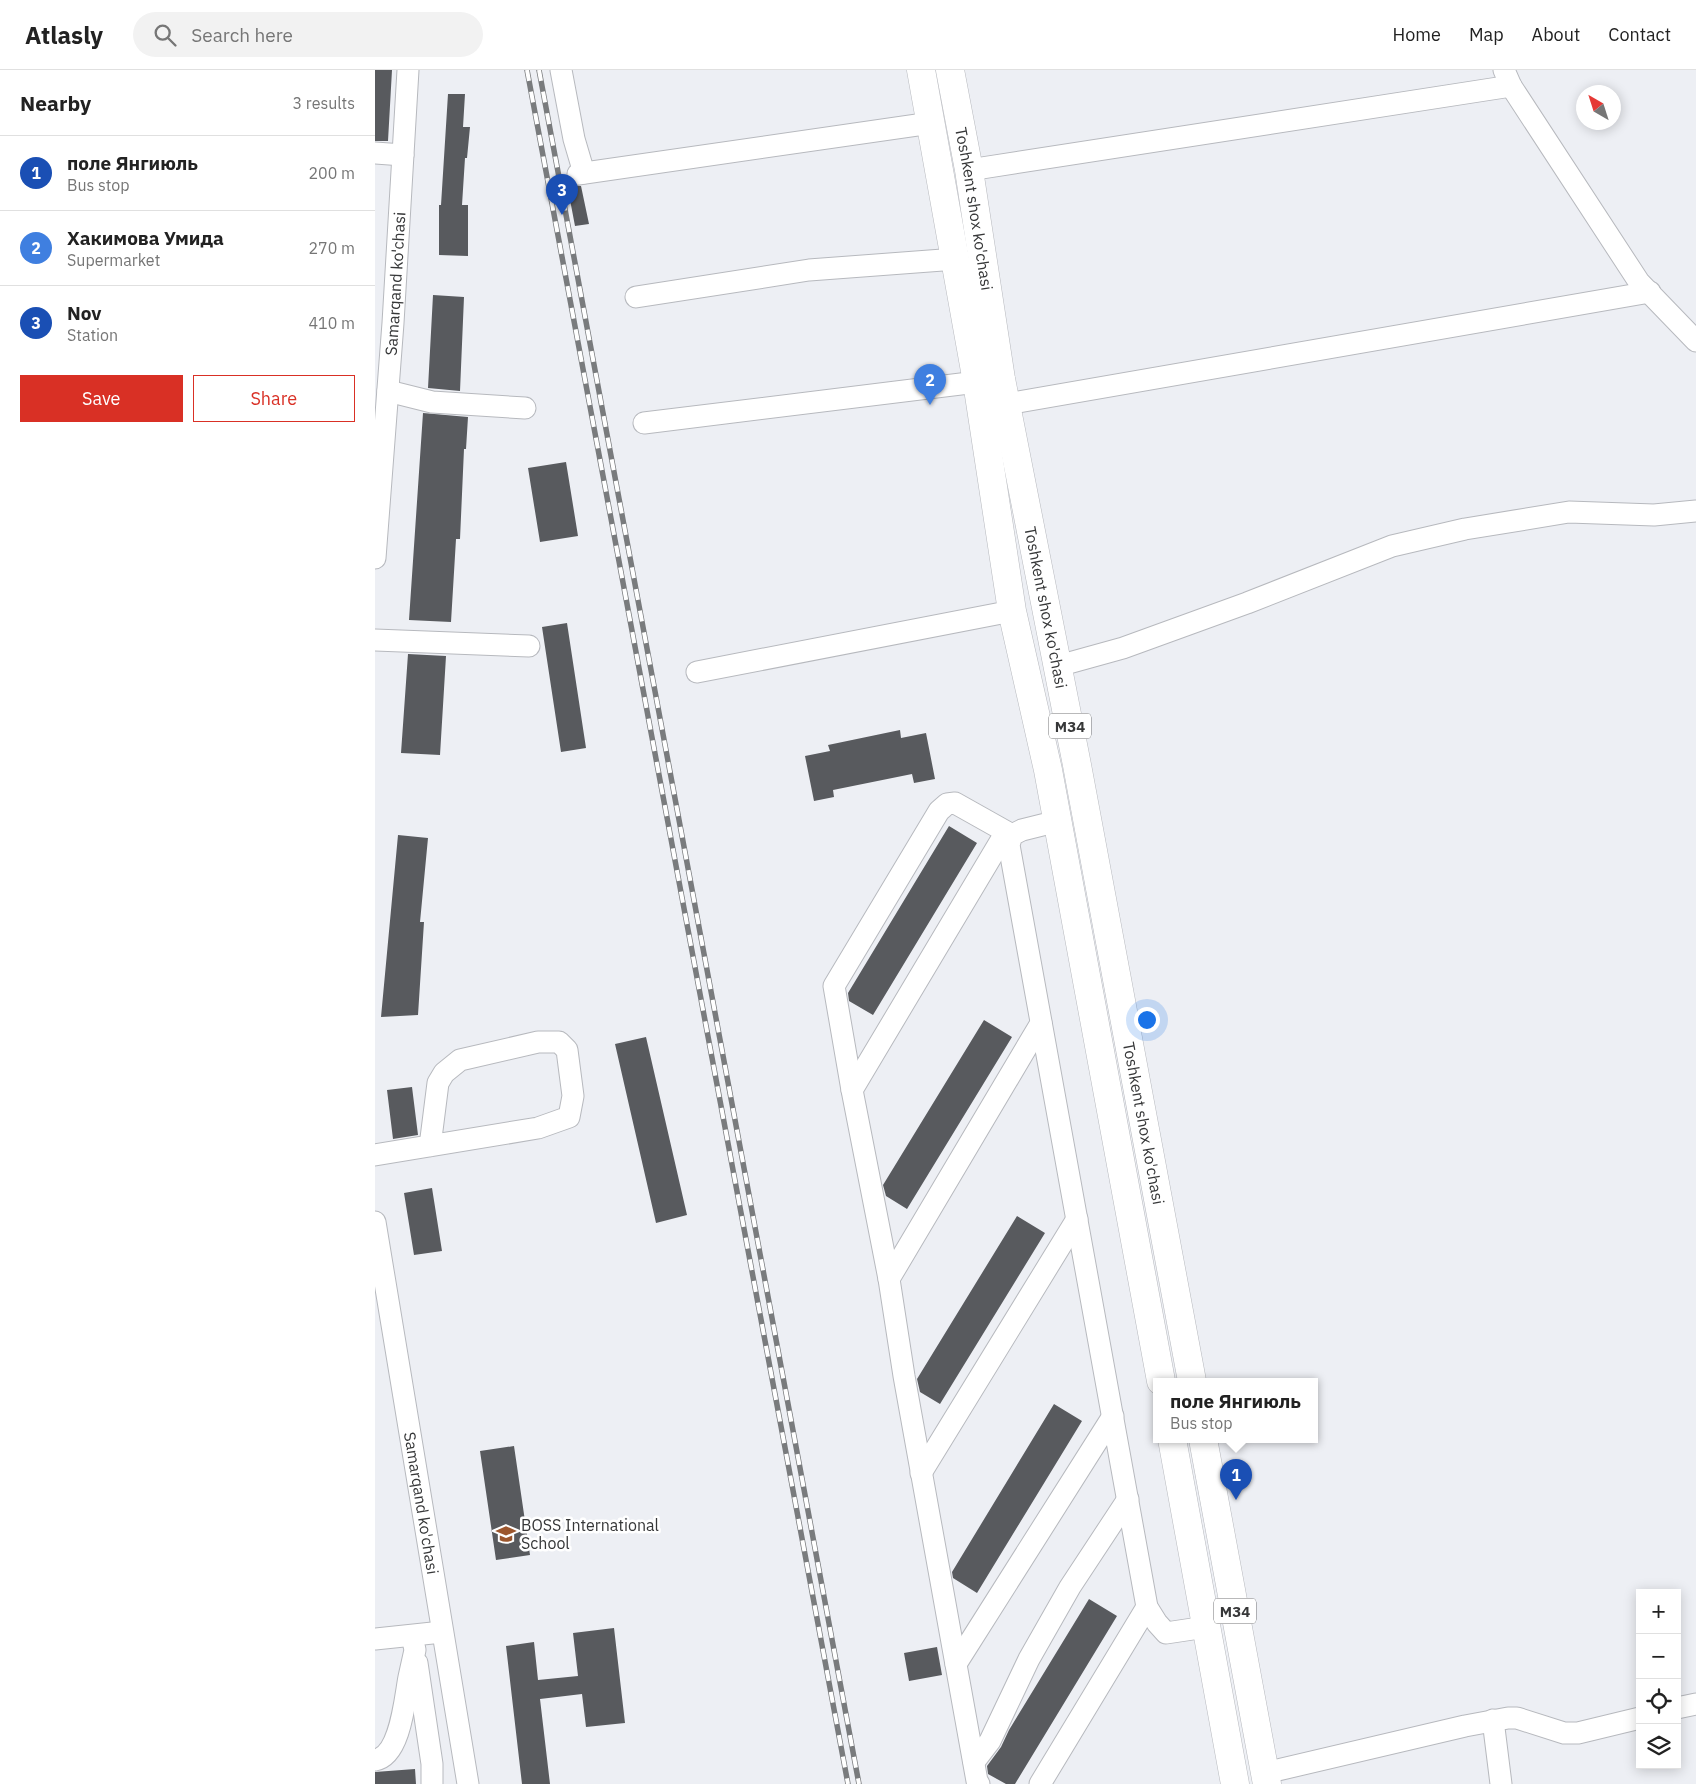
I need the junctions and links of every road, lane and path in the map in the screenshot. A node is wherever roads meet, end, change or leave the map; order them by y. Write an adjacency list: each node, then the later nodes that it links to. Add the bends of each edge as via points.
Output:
1 (408, 70): 8 (street, Samarqand ko'chasi)
2 (561, 70): 6 (street, via 581,173)
3 (921, 70): 6 (main road, Toshkent shox ko'chasi / M34)
4 (950, 70): 9 (main road, Toshkent shox ko'chasi / M34)
5 (1507, 78): 9 (street); 11 (street, via 1639,282)
6 (931, 123): 10 (main road, Toshkent shox ko'chasi / M34)
7 (375, 153): 8 (street)
8 (403, 155): 13 (street, Samarqand ko'chasi)
9 (969, 170): 17 (main road, Toshkent shox ko'chasi / M34)
10 (956, 259): 12 (street, via 809,270); 15 (main road, Toshkent shox ko'chasi / M34)
11 (1650, 292): 14 (street); 17 (street)
12 (636, 297)
13 (384, 321): 16 (street, Samarqand ko'chasi)
14 (1696, 341)
15 (977, 382): 19 (street); 22 (main road, Toshkent shox ko'chasi / M34)
16 (387, 391): 18 (street, via 432,402); 21 (street, Samarqand ko'chasi)
17 (1007, 404): 25 (main road, Toshkent shox ko'chasi / M34)
18 (525, 408)
19 (644, 422)
20 (1696, 511): 25 (street, via 1654,515 1569,512 1465,528 1392,546 1131,645)
21 (375, 558)
22 (1012, 611): 26 (street); 28 (main road, Toshkent shox ko'chasi / M34)
23 (375, 640): 24 (street)
24 (529, 646)
25 (1058, 666): 27 (main road, Toshkent shox ko'chasi / M34)
26 (697, 672)
27 (1077, 765): 28 (main road); 40 (main road, Toshkent shox ko'chasi / M34)
28 (1048, 770): 29 (main road, Toshkent shox ko'chasi / M34)
29 (1058, 821): 30 (street); 39 (main road, Toshkent shox ko'chasi / M34)
30 (1009, 834): 31 (street); 32 (street); 32 (street, via 955,803 939,810 834,986)
31 (1041, 1023): 35 (street); 37 (street)
32 (852, 1090): 37 (street)
33 (430, 1146): 33 (street, via 538,1128 569,1117 573,1096 567,1050 559,1042 538,1042 460,1060 444,1073 438,1083); 34 (street)
34 (375, 1156)
35 (1077, 1219): 41 (street); 44 (street)
36 (375, 1222): 38 (street, Samarqand ko'chasi)
37 (889, 1279): 44 (street)
38 (382, 1302): 48 (street, Samarqand ko'chasi)
39 (1160, 1378)
40 (1191, 1378)
41 (1113, 1416): 45 (street); 51 (street)
42 (1173, 1443): 47 (main road, M34)
43 (1204, 1443): 58 (main road, M34)
44 (921, 1473): 51 (street)
45 (1128, 1500): 46 (street); 57 (street, via 1070,1588 1029,1659 990,1741)
46 (1147, 1607): 47 (street, via 1166,1633); 62 (street)
47 (1206, 1627): 63 (main road, M34)
48 (442, 1632): 50 (street); 60 (street, Samarqand ko'chasi)
49 (375, 1639): 50 (street)
50 (414, 1643): 56 (street, via 397,1737 389,1750); 59 (street, via 432,1764)
51 (956, 1664): 57 (street)
52 (1696, 1704): 53 (street)
53 (1681, 1707)
54 (1636, 1719): 55 (street, via 1578,1733 1564,1733 1517,1718)
55 (1493, 1720): 58 (street); 64 (street)
56 (375, 1760)
57 (974, 1762): 61 (street)
58 (1266, 1779)
59 (432, 1784)
60 (468, 1784)
61 (979, 1784)
62 (1040, 1784)
63 (1235, 1784)
64 (1501, 1784)

